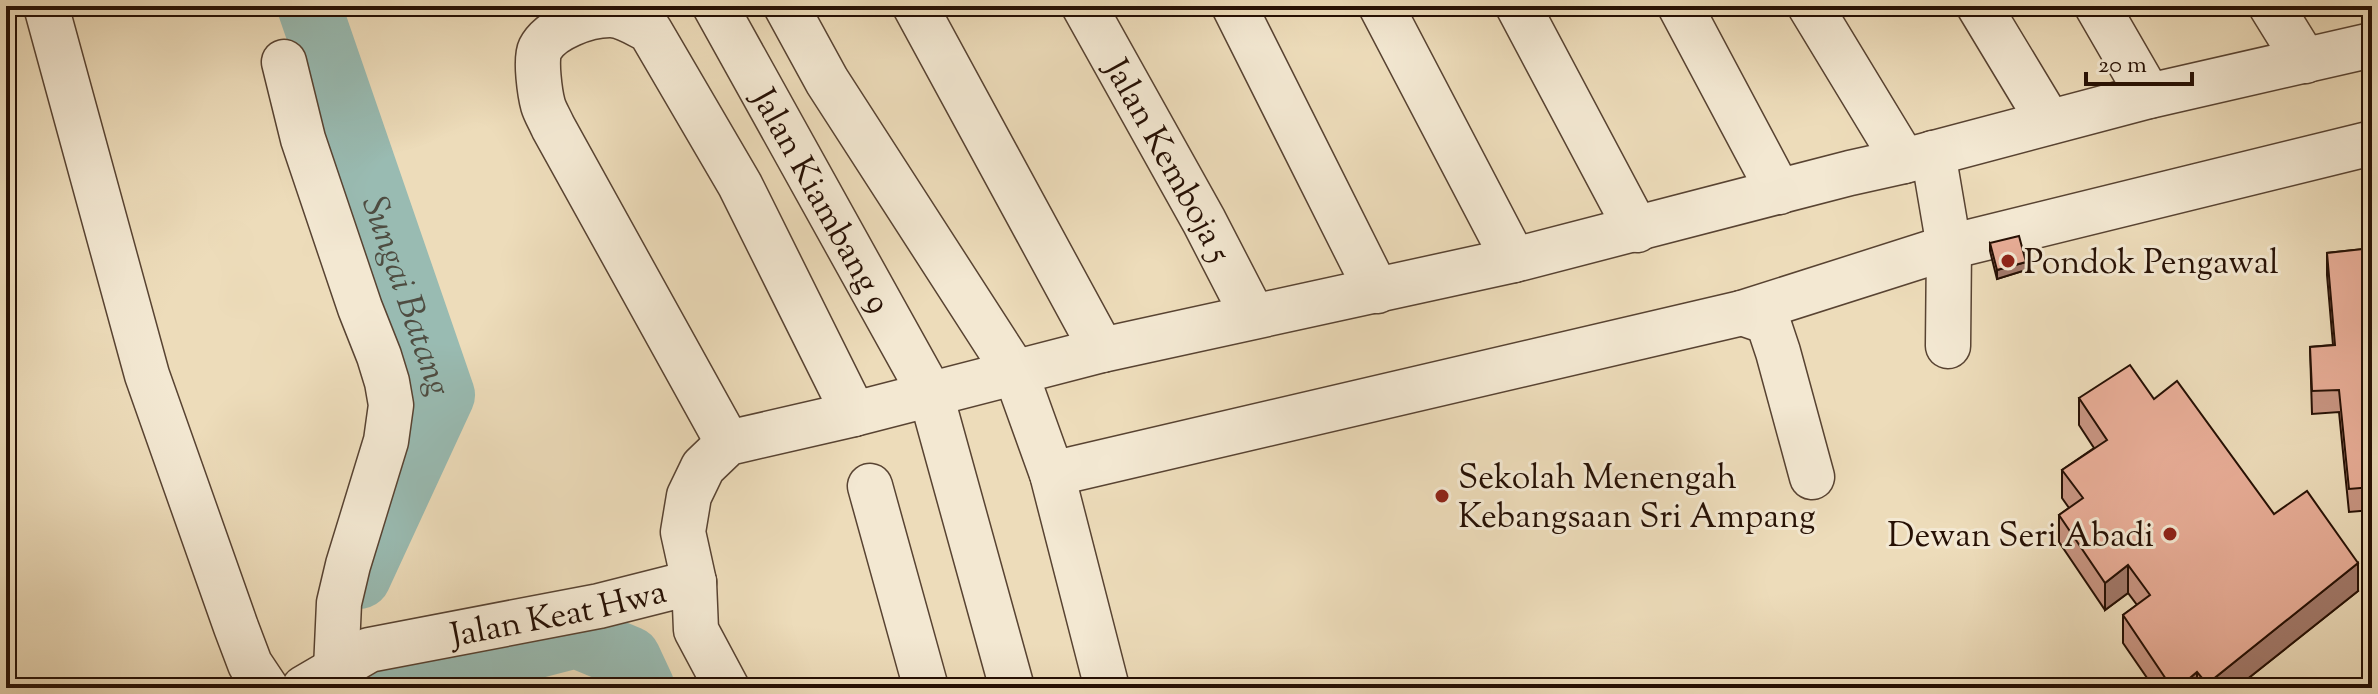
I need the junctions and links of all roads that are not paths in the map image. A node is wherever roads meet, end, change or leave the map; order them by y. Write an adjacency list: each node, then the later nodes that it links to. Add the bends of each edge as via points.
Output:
1 (46, 6): 41 (street, via 147,375)
2 (713, 6): 14 (street); 21 (street, Jalan Kiambang 9)
3 (786, 6): 33 (street, via 827,81)
4 (915, 6): 32 (street)
5 (1234, 6): 28 (street)
6 (1381, 6): 27 (street)
7 (1518, 6): 25 (street)
8 (1680, 6): 24 (street)
9 (1810, 6): 22 (street)
10 (1979, 6): 19 (street)
11 (2097, 6): 18 (street)
12 (2271, 6): 16 (street)
13 (1095, 10): 30 (street, Jalan Kemboja 5)
14 (650, 31): 23 (street); 36 (street, via 612,15 559,29 540,50 542,104)
15 (2372, 45): 16 (street)
16 (2305, 61): 18 (street)
17 (284, 62): 42 (street, via 303,139 391,405 386,441)
18 (2149, 96): 19 (street)
19 (2049, 122): 22 (street)
20 (2372, 143): 26 (street)
21 (798, 156): 23 (street); 34 (street, Jalan Kiambang 9)
22 (1919, 157): 24 (street); 26 (street)
23 (740, 185): 35 (street)
24 (1779, 192): 25 (street)
25 (1637, 230): 27 (street)
26 (1949, 247): 29 (street); 31 (street)
27 (1514, 260): 28 (street)
28 (1377, 291): 30 (street)
29 (1742, 313): 37 (street); 38 (street, via 1768,322)
30 (1253, 316): 32 (street)
31 (1948, 346)
32 (1102, 350): 33 (street)
33 (1016, 374): 34 (street); 37 (street)
34 (931, 395): 35 (street); 45 (street, Jalan Kiambang 9)
35 (854, 414): 36 (street)
36 (728, 443): 40 (street, via 703,467 689,496 683,532)
37 (1052, 474): 46 (street)
38 (1812, 477)
39 (870, 486): 44 (street)
40 (694, 582): 42 (street, Jalan Keat Hwa, via 599,606 369,650); 43 (street, Jalan Keat Hwa, via 696,630)
41 (251, 659)
42 (319, 679)
43 (727, 688)
44 (926, 688)
45 (1012, 688)
46 (1107, 688)

